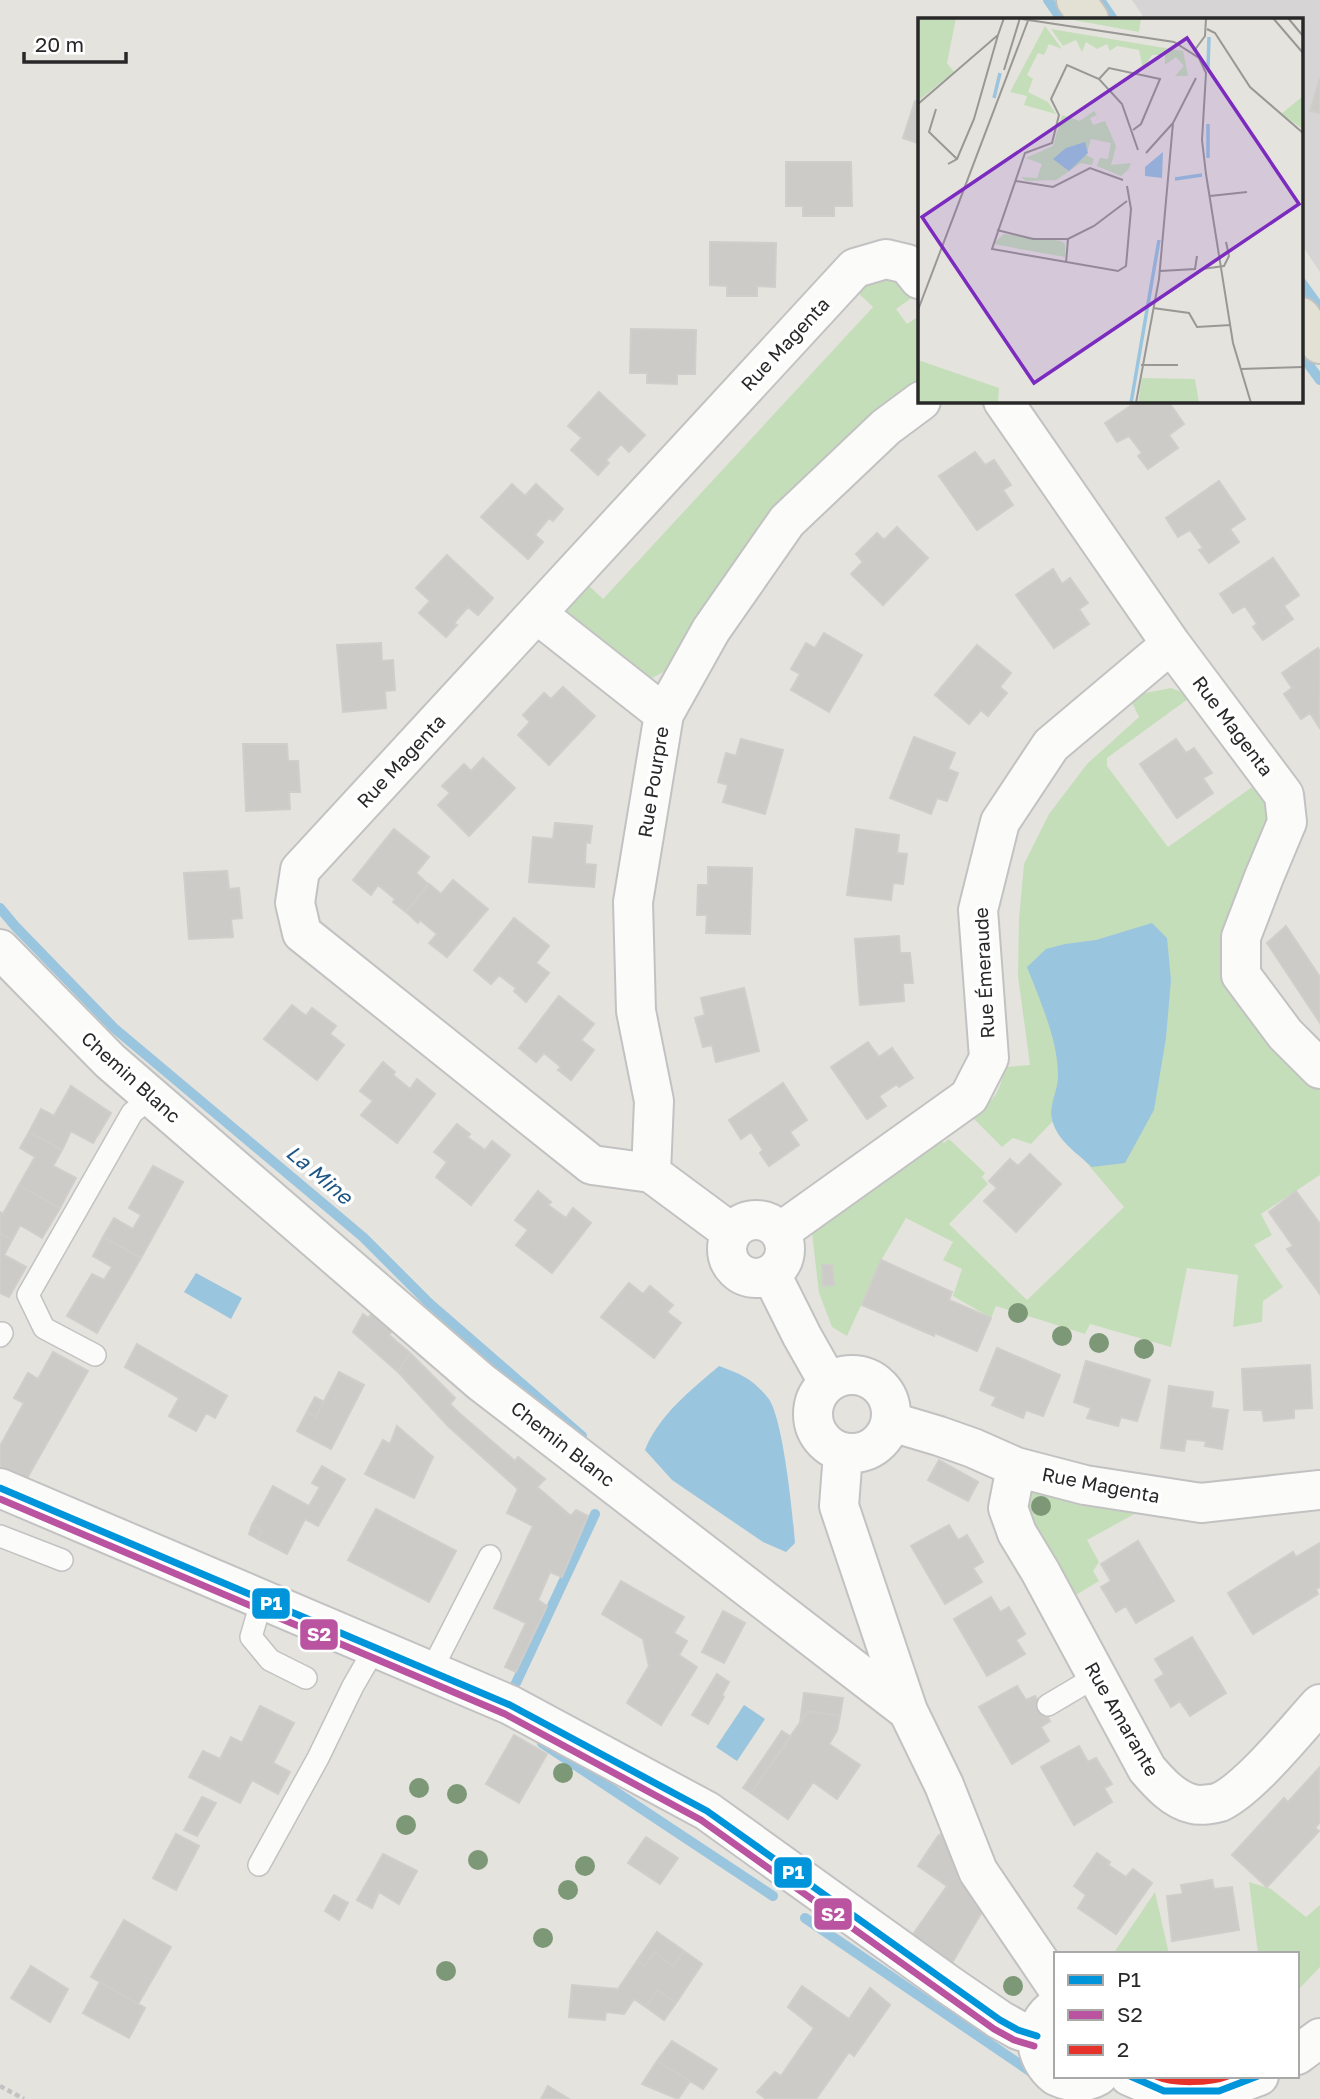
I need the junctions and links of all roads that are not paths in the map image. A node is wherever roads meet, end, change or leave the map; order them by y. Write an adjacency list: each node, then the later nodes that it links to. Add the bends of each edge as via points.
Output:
1 (1076, 0): 2 (main road)
2 (1088, 18)
3 (918, 278): 8 (street, Rue Magenta, via 907,264 886,259 855,268)
4 (1302, 318): 5 (main road)
5 (1320, 344)
6 (920, 402): 10 (street, Rue Pourpre, via 886,427 787,521 711,630)
7 (1004, 402): 9 (street, Rue Magenta)
8 (537, 614): 10 (street); 14 (street, Rue Magenta, via 300,870 295,903 302,933 592,1165)
9 (1171, 644): 12 (street, Rue Magenta, via 1284,796 1287,822 1241,937 1241,975 1285,1034); 15 (street, Rue Émeraude, via 1051,745 1000,822 978,910 989,1058 969,1097)
10 (664, 714): 14 (street, Rue Pourpre, via 633,902 636,1011 654,1101)
11 (0, 950): 13 (street, Chemin Blanc)
12 (1320, 1069)
13 (151, 1097): 18 (lane, via 132,1113 28,1295 44,1328); 35 (street, Chemin Blanc, via 481,1382)
14 (651, 1173): 16 (street, Rue Magenta)
15 (780, 1232): 16 (street, via 756,1220); 17 (street, via 785,1240 784,1259)
16 (732, 1233): 17 (street, via 727,1252 735,1269 753,1278)
17 (771, 1274): 19 (street)
18 (95, 1355)
19 (828, 1382): 20 (street, via 851,1374 874,1381 888,1400); 21 (street, via 814,1402 814,1428 821,1439)
20 (890, 1424): 21 (street, via 867,1451); 22 (street, Rue Magenta, via 939,1436)
21 (843, 1452): 35 (street, via 839,1506)
22 (1016, 1467): 24 (street, Rue Magenta, via 1085,1485 1201,1503); 31 (street, Rue Amarante, via 1008,1508 1017,1533)
23 (0, 1488): 28 (street)
24 (1320, 1490)
25 (0, 1536): 27 (lane)
26 (490, 1556): 30 (lane)
27 (62, 1560)
28 (262, 1599): 29 (street); 32 (lane, via 251,1637 270,1660)
29 (375, 1648): 30 (street); 36 (lane)
30 (431, 1671): 38 (street, via 510,1705 707,1811 1009,2025)
31 (1097, 1676): 33 (street, Rue Amarante, via 1147,1769 1161,1786 1195,1805 1218,1803 1235,1792); 34 (lane)
32 (306, 1678)
33 (1320, 1703)
34 (1048, 1705)
35 (908, 1711): 37 (street, Chemin Blanc, via 978,1871)
36 (259, 1864)
37 (1054, 1983)
38 (1046, 2022): 41 (street, via 1037,2048)
39 (1320, 2038): 40 (street)
40 (1299, 2054)
41 (1054, 2074)
42 (1061, 2078): 43 (street, via 1081,2082)
43 (1092, 2078)
44 (1134, 2078): 46 (street, via 1164,2091)
45 (1255, 2078): 46 (street)
46 (1220, 2095)

